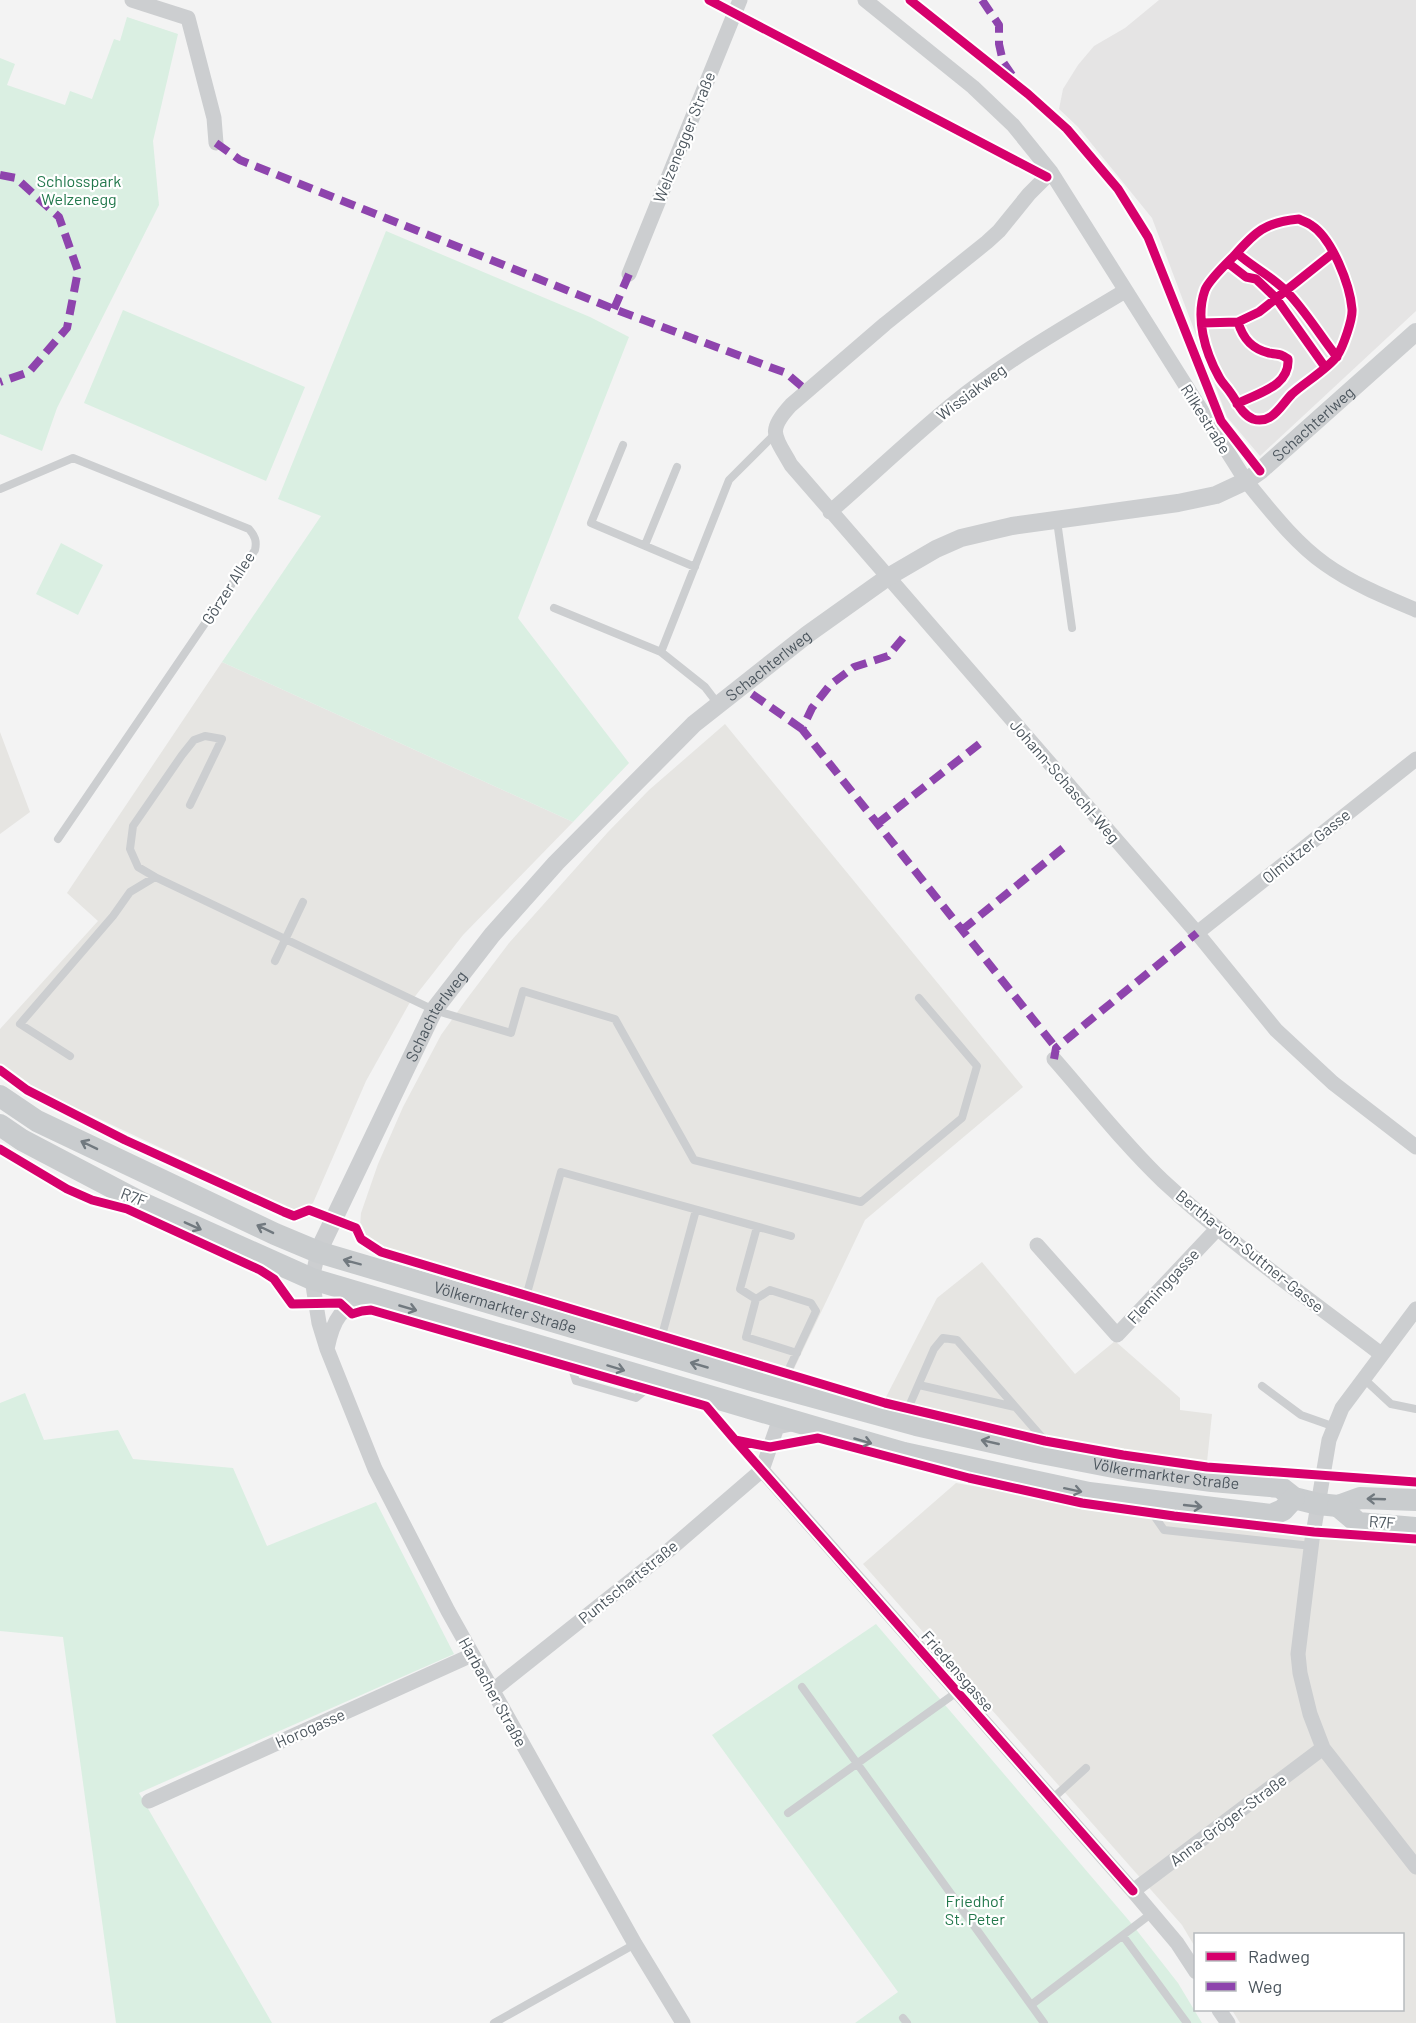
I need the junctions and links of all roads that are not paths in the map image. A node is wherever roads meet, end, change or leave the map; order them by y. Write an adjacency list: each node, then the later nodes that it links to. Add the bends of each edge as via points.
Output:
1 (132, 0): 4 (street, via 188,18 214,118)
2 (740, 0): 6 (street, Welzenegger Straße)
3 (866, 0): 5 (street, Rilkestraße, via 973,87 1020,132)
4 (216, 142)
5 (1052, 172): 7 (street, Rilkestraße); 9 (street, via 987,242 790,405 778,419)
6 (629, 274)
7 (1125, 291): 12 (street, Rilkestraße); 14 (street, Wissiakweg, via 977,385)
8 (1416, 332): 12 (street, Schachterlweg)
9 (774, 435): 14 (street, Johann-Schaschl-Weg, via 790,465); 17 (lane, via 729,480)
10 (623, 445): 16 (lane, via 591,523)
11 (677, 467): 16 (lane)
12 (1246, 481): 15 (street, Schachterlweg, via 1216,495); 20 (street, Rilkestraße, via 1279,522 1324,564)
13 (0, 489): 26 (lane, Görzer Allee, via 73,458 249,529 255,535 255,550)
14 (830, 512): 18 (street, Johann-Schaschl-Weg)
15 (1056, 520): 18 (street, Schachterlweg, via 960,538); 21 (lane)
16 (645, 544): 17 (lane)
17 (695, 567): 22 (lane)
18 (888, 577): 23 (street, Schachterlweg); 29 (street, Johann-Schaschl-Weg)
19 (554, 608): 22 (lane)
20 (1416, 610)
21 (1072, 628)
22 (661, 652): 23 (lane, via 705,687)
23 (719, 704): 33 (street, Schachterlweg, via 694,724 556,863 492,935)
24 (1416, 759): 29 (street, Olmützer Gasse)
25 (190, 805): 27 (lane, via 222,739 205,736 195,740 133,826 130,849 138,867)
26 (58, 839)
27 (155, 877): 30 (lane); 34 (lane, via 130,892 20,1024)
28 (303, 902): 30 (lane)
29 (1197, 933): 38 (street, Johann-Schaschl-Weg, via 1276,1030 1333,1083)
30 (285, 939): 31 (lane); 33 (lane)
31 (275, 961)
32 (918, 998): 33 (lane, via 977,1066 963,1118 861,1202 694,1161 615,1019 523,991 511,1033)
33 (434, 1010): 44 (street, Schachterlweg)
34 (70, 1056)
35 (1054, 1059): 41 (street, Bertha-von-Suttner-Gasse, via 1132,1149)
36 (0, 1095): 44 (main road, Völkermarkter Straße, one-way to 36, via 37,1121)
37 (0, 1125): 45 (main road, Völkermarkter Straße, one-way to 45, via 140,1202)
38 (1416, 1147)
39 (696, 1210): 40 (lane); 49 (lane, via 561,1172); 51 (lane)
40 (757, 1227): 42 (lane); 47 (lane, via 740,1289)
41 (1217, 1229): 43 (street, Fleminggasse, via 1117,1335); 53 (street, Bertha-von-Suttner-Gasse)
42 (791, 1236)
43 (1037, 1245)
44 (318, 1252): 45 (street, Harbacher Straße); 49 (main road, Völkermarkter Straße, one-way to 44)
45 (312, 1279): 46 (main road, Völkermarkter Straße); 50 (street, Harbacher Straße)
46 (370, 1297): 50 (street, via 352,1302 336,1320); 61 (main road, Völkermarkter Straße, one-way to 61)
47 (756, 1299): 52 (lane, via 746,1337); 52 (lane, via 770,1290 811,1303 816,1311)
48 (1416, 1309): 53 (street)
49 (522, 1313): 51 (main road, Völkermarkter Straße)
50 (327, 1348): 74 (street, Harbacher Straße, via 375,1469)
51 (657, 1352): 57 (main road, Völkermarkter Straße, one-way to 51)
52 (796, 1353): 57 (lane)
53 (1381, 1354): 54 (street)
54 (1363, 1378): 59 (lane, via 1390,1404); 63 (street, via 1342,1408)
55 (919, 1384): 58 (lane); 58 (lane, via 943,1338 957,1340); 62 (lane)
56 (1262, 1386): 63 (lane, via 1301,1415)
57 (780, 1388): 60 (main road, Völkermarkter Straße)
58 (1015, 1407): 65 (lane)
59 (1416, 1409)
60 (825, 1415): 61 (main road, Völkermarkter Straße); 62 (main road, Völkermarkter Straße); 67 (main road, Völkermarkter Straße, one-way to 67, via 904,1453)
61 (798, 1422): 66 (street, via 777,1427)
62 (902, 1422): 64 (main road, Völkermarkter Straße, one-way to 62)
63 (1335, 1426): 71 (street, via 1329,1440)
64 (1036, 1452): 65 (main road, Völkermarkter Straße); 67 (main road)
65 (1059, 1457): 68 (main road, Völkermarkter Straße, via 1212,1482 1280,1487)
66 (762, 1470): 76 (street, Puntschartstraße, via 668,1551); 77 (street, Friedensgasse)
67 (1029, 1481): 69 (main road, Völkermarkter Straße, one-way to 69)
68 (1294, 1498): 69 (main road, Völkermarkter Straße, one-way to 68, via 1271,1515 1283,1510); 71 (main road, Völkermarkter Straße)
69 (1144, 1500): 73 (lane, via 1164,1530)
70 (1416, 1500): 71 (main road, Völkermarkter Straße, one-way to 71, via 1360,1498)
71 (1328, 1505): 72 (main road, Völkermarkter Straße, via 1358,1523); 73 (street)
72 (1416, 1528)
73 (1312, 1546): 78 (street, via 1298,1654 1310,1714)
74 (472, 1655): 76 (street, Harbacher Straße); 82 (street, Horogasse)
75 (802, 1687): 79 (lane)
76 (492, 1691): 88 (street, Harbacher Straße)
77 (957, 1692): 79 (lane); 81 (street, Friedensgasse)
78 (1323, 1748): 84 (street); 85 (street, Anna-Gröger-Straße)
79 (857, 1764): 83 (lane); 90 (lane)
80 (1086, 1768): 81 (lane)
81 (1052, 1799): 85 (street, Friedensgasse)
82 (149, 1801)
83 (788, 1813)
84 (1416, 1867)
85 (1133, 1891): 86 (street, Friedensgasse)
86 (1152, 1913): 87 (lane); 89 (street, Friedensgasse)
87 (1123, 1936): 90 (lane); 94 (lane)
88 (634, 1944): 91 (lane); 92 (street, Harbacher Straße)
89 (1194, 1969)
90 (1031, 2005): 93 (lane)
91 (494, 2023)
92 (683, 2023)
93 (1044, 2023)
94 (1187, 2023)

